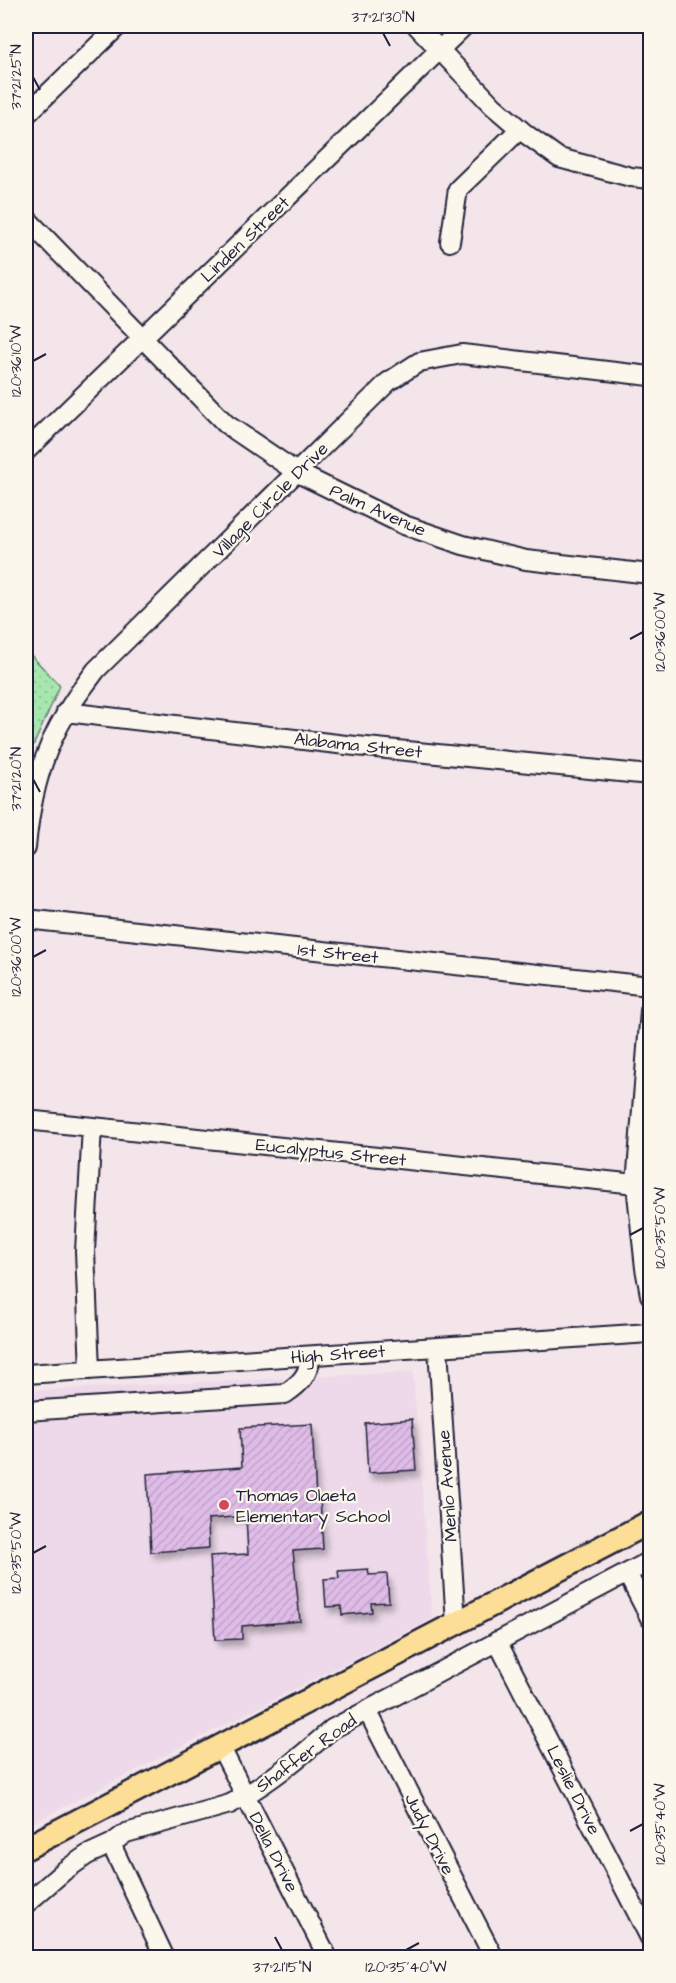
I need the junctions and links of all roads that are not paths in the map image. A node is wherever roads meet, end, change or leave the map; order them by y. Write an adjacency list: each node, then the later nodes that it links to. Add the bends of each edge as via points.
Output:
1 (118, 26): 5 (street)
2 (417, 26): 4 (street)
3 (464, 26): 4 (street, Linden Street)
4 (440, 49): 6 (street); 10 (street, Linden Street)
5 (26, 114)
6 (520, 129): 7 (street, via 559,158); 9 (street, via 458,189)
7 (651, 179)
8 (26, 218): 10 (street, Palm Avenue)
9 (450, 242)
10 (142, 340): 12 (street, Linden Street); 13 (street, Palm Avenue, via 226,424)
11 (651, 376): 13 (street, Village Circle Drive, via 462,354 419,362 388,382)
12 (26, 451)
13 (298, 473): 14 (street, Palm Avenue, via 404,525 463,545 526,560); 15 (street, Village Circle Drive, via 96,670)
14 (651, 574)
15 (66, 712): 16 (street, Alabama Street); 17 (street, Village Circle Drive, via 36,786)
16 (651, 775)
17 (26, 848)
18 (26, 919): 19 (street, 1st Street)
19 (651, 986)
20 (651, 1011): 23 (street)
21 (26, 1120): 22 (street, Eucalyptus Street)
22 (92, 1127): 23 (street, Eucalyptus Street); 28 (street, via 85,1251)
23 (636, 1184): 24 (street)
24 (651, 1295)
25 (651, 1333): 26 (street, High Street)
26 (438, 1348): 27 (street, High Street); 35 (street, Menlo Avenue)
27 (311, 1356): 28 (street, High Street); 30 (street, via 302,1382 285,1394)
28 (90, 1370): 29 (street, High Street)
29 (26, 1374)
30 (26, 1411)
31 (651, 1522): 35 (main road, Shaffer Road)
32 (651, 1561): 33 (street, Shaffer Road)
33 (627, 1573): 34 (street); 36 (street, Shaffer Road)
34 (651, 1618)
35 (456, 1623): 38 (main road, Shaffer Road)
36 (497, 1641): 37 (street, Shaffer Road); 43 (street, Leslie Drive)
37 (367, 1710): 39 (street, Shaffer Road, via 332,1729 288,1768); 46 (street, Judy Drive)
38 (220, 1746): 39 (street, Della Drive); 41 (main road, Shaffer Road)
39 (245, 1796): 40 (street, Shaffer Road, via 230,1804 126,1833); 45 (street, Della Drive)
40 (111, 1844): 42 (street, Shaffer Road, via 64,1871); 44 (street)
41 (26, 1848)
42 (26, 1904)
43 (651, 1938)
44 (165, 1958)
45 (328, 1958)
46 (494, 1958)

